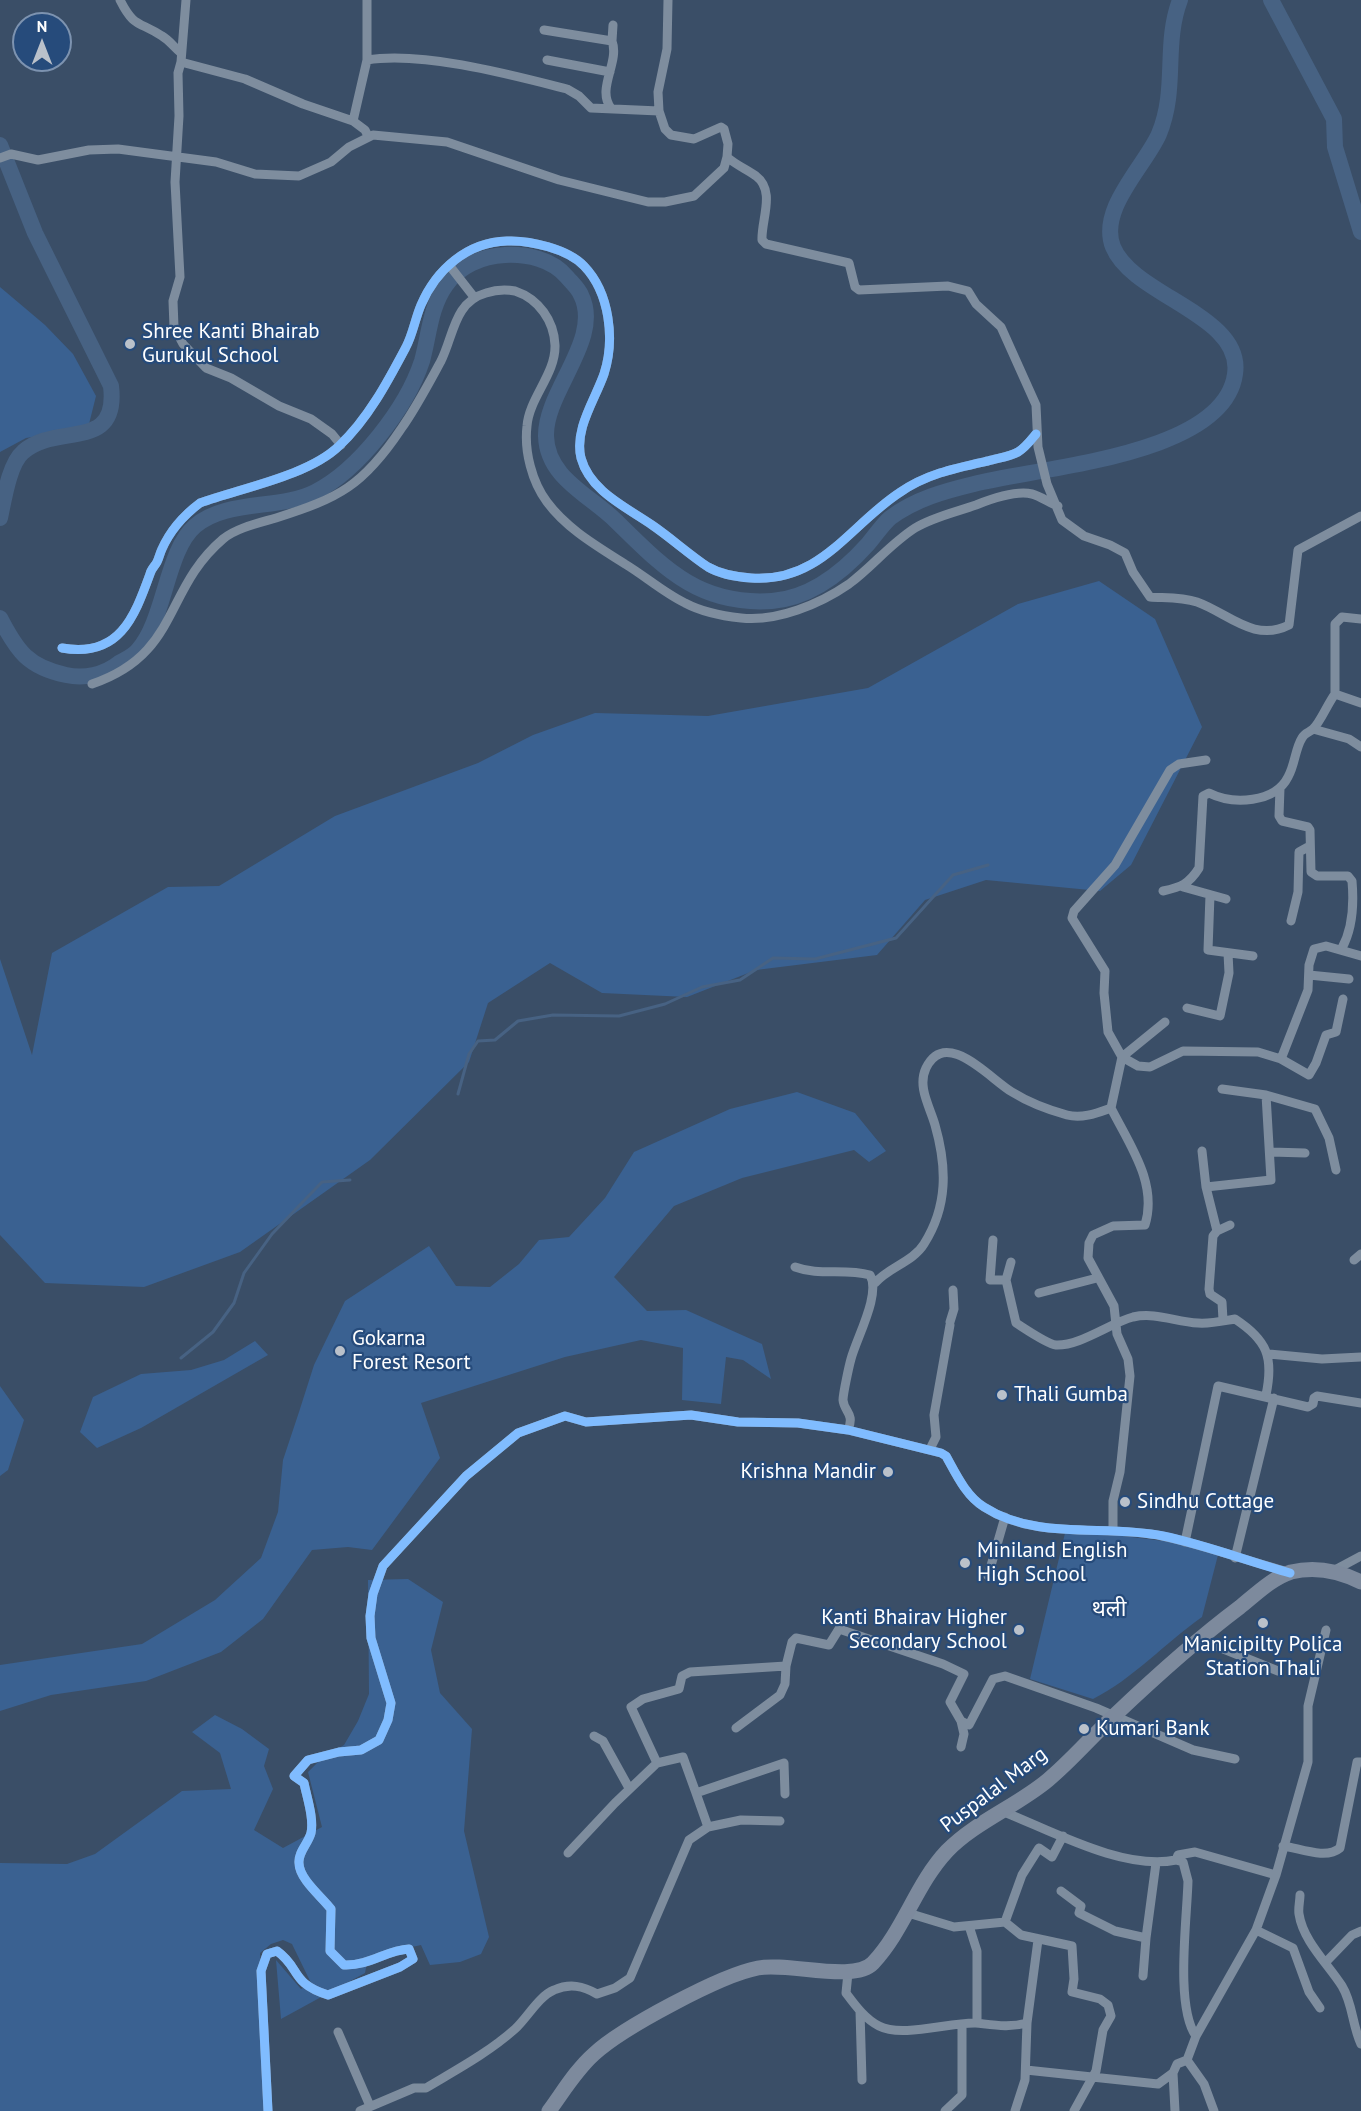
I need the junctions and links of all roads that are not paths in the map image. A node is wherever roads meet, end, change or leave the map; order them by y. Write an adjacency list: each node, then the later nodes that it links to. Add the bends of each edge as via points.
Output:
1 (120, 0): 8 (street, via 129,17 162,36)
2 (186, 0): 8 (street)
3 (367, 0): 9 (street)
4 (668, 0): 13 (street, via 667,50 658,92)
5 (613, 25): 7 (street)
6 (544, 30): 7 (street)
7 (612, 41): 11 (street)
8 (181, 57): 14 (street); 16 (street)
9 (367, 60): 12 (street, via 430,62 509,74 567,89 591,108); 14 (street)
10 (547, 60): 11 (street)
11 (610, 72): 12 (street, via 605,94)
12 (611, 108): 13 (street)
13 (659, 111): 17 (street, via 664,129 671,135 694,139 724,129 729,144)
14 (353, 121): 15 (street)
15 (368, 136): 16 (street, via 331,162 299,176 255,174 216,162); 17 (street, via 447,142 559,180 648,202 694,196 724,168)
16 (176, 156): 18 (street, via 104,148 38,160 11,154); 22 (street, via 180,278 172,314 183,344 206,368 317,422)
17 (727, 157): 21 (street, via 754,174 764,187 767,208 762,240 766,244 849,263 859,290 948,286 968,291 1001,327 1036,405)
18 (0, 158)
19 (450, 265): 20 (street); 21 (street, via 472,250 511,240 542,246 584,266 608,314 609,342 604,373 583,429 580,454 588,478 709,568 735,576 775,577 816,564 878,508 914,484 935,473 1019,452); 22 (street, via 441,272 420,306 407,344 374,403)
20 (472, 295): 23 (street, via 516,292 543,311 551,324 553,359 526,424 533,477 546,500 598,548 683,603 703,611 763,618 806,606 850,583 918,527 983,502 1032,494); 27 (street, via 458,314 440,363 404,426 365,474 333,499 225,537 193,571 158,640 123,671)
21 (1036, 435): 23 (street, via 1047,484)
22 (341, 445): 26 (street, via 323,460 200,503 171,532 128,625 108,642 93,648)
23 (1058, 507): 24 (street, via 1062,520 1073,530 1125,553 1150,597 1197,603 1263,632 1288,625 1298,550)
24 (1361, 516)
25 (1361, 619): 28 (street, via 1341,617 1335,624)
26 (62, 648)
27 (92, 684)
28 (1335, 694): 29 (street); 30 (street)
29 (1361, 703)
30 (1312, 729): 31 (street, via 1349,739); 33 (street, via 1301,739 1294,764)
31 (1361, 747)
32 (1206, 760): 49 (street, via 1179,764 1170,770 1115,865 1072,918 1105,971 1108,1032)
33 (1280, 788): 34 (street, via 1279,816 1282,821 1308,827); 35 (street, via 1244,800 1209,793 1203,796 1199,868)
34 (1308, 847): 39 (street, via 1299,852 1298,892); 40 (street, via 1309,866 1314,875 1348,876 1352,881 1350,931)
35 (1183, 887): 36 (street); 37 (street)
36 (1163, 891)
37 (1210, 895): 38 (street); 41 (street, via 1209,950)
38 (1226, 899)
39 (1291, 921)
40 (1342, 948): 43 (street); 44 (street, via 1314,949)
41 (1228, 953): 42 (street); 47 (street, via 1229,973 1221,1014)
42 (1253, 956)
43 (1361, 956)
44 (1310, 975): 45 (street); 50 (street, via 1308,990)
45 (1348, 979)
46 (1343, 999): 50 (street, via 1336,1032 1326,1035 1311,1074 1306,1075)
47 (1187, 1008)
48 (1165, 1022): 49 (street)
49 (1122, 1057): 50 (street, via 1138,1066 1150,1067 1183,1051 1239,1050); 53 (street)
50 (1281, 1059)
51 (1222, 1089): 52 (street)
52 (1266, 1095): 55 (street); 57 (street, via 1315,1109 1329,1138)
53 (1111, 1108): 64 (street, via 1134,1151 1150,1202 1145,1225 1113,1226 1093,1235 1088,1258); 66 (street, via 1068,1116 1013,1093 957,1053 942,1053 929,1062 922,1085 942,1158 944,1195 917,1254 886,1271)
54 (1202, 1151): 58 (street)
55 (1271, 1152): 56 (street); 58 (street, via 1271,1180)
56 (1305, 1153)
57 (1336, 1170)
58 (1206, 1187): 60 (street)
59 (1230, 1225): 60 (street)
60 (1217, 1231): 69 (street, via 1213,1236 1209,1289 1222,1302)
61 (993, 1240): 65 (street, via 990,1280)
62 (1011, 1262): 65 (street)
63 (795, 1267): 66 (street, via 856,1271 870,1275)
64 (1097, 1278): 68 (street); 70 (street, via 1114,1306)
65 (1006, 1281): 70 (street, via 1016,1323 1044,1342 1073,1342)
66 (874, 1283): 75 (street, via 843,1400 850,1413)
67 (953, 1290): 76 (street, via 954,1309 934,1415 936,1437)
68 (1040, 1293)
69 (1223, 1320): 70 (street, via 1197,1323 1152,1315); 71 (street, via 1235,1318 1249,1328)
70 (1117, 1323): 78 (street, via 1130,1376 1120,1472 1113,1501)
71 (1269, 1354): 72 (street, via 1322,1359); 73 (street)
72 (1361, 1357)
73 (1270, 1396): 74 (street, via 1308,1407 1317,1396); 79 (street, via 1218,1386); 81 (street)
74 (1361, 1403)
75 (848, 1430): 76 (street); 136 (street, via 691,1415 586,1422 565,1416 518,1433 466,1476 383,1566 370,1616 372,1638 391,1703 388,1720 379,1740 361,1750 308,1760 294,1776 304,1783 312,1823 298,1864 303,1876 331,1909 328,1945 336,1959 344,1965 358,1965 409,1949 413,1959 328,1995 300,1981 283,1956 277,1952 267,1954 261,1971)
76 (930, 1449): 77 (street, via 946,1456 969,1494 983,1507)
77 (1005, 1517): 78 (street, via 1048,1528); 84 (street)
78 (1113, 1531): 79 (street, via 1160,1535)
79 (1185, 1542): 81 (street)
80 (1361, 1556): 82 (street)
81 (1235, 1558): 83 (street)
82 (1333, 1571): 83 (main road, Puspalal Marg); 85 (main road, Puspalal Marg)
83 (1290, 1572): 87 (main road, Puspalal Marg)
84 (988, 1576)
85 (1361, 1582)
86 (1326, 1630): 105 (street, via 1308,1706 1308,1762)
87 (1202, 1636): 89 (street, via 1216,1646); 90 (main road, Puspalal Marg)
88 (786, 1666): 91 (street, via 796,1638 829,1645 839,1629 964,1674 950,1702); 92 (street, via 780,1695); 97 (street, via 690,1672 682,1676 679,1689 631,1707)
89 (1278, 1671)
90 (1114, 1716): 91 (street, via 1005,1676 993,1680 969,1725); 95 (street, via 1193,1750); 101 (main road, Puspalal Marg, via 1048,1780)
91 (961, 1721): 94 (street)
92 (736, 1728)
93 (594, 1736): 98 (street, via 603,1741)
94 (961, 1747)
95 (1235, 1759)
96 (1361, 1762): 105 (street, via 1357,1762 1340,1848 1328,1853)
97 (657, 1764): 98 (street); 99 (street, via 683,1757)
98 (630, 1788): 106 (street)
99 (696, 1793): 100 (street, via 784,1763); 103 (street)
100 (785, 1794)
101 (1004, 1812): 104 (street); 112 (main road, Puspalal Marg, via 948,1850)
102 (780, 1821): 103 (street, via 741,1820)
103 (708, 1827): 135 (street, via 689,1840 630,1978 597,1994 584,1987 551,1991 489,2050 426,2088 414,2088)
104 (1064, 1836): 108 (street, via 1112,1855); 113 (street, via 1052,1857 1039,1848 1022,1875)
105 (1283, 1846): 109 (street)
106 (568, 1853)
107 (1176, 1860): 108 (street); 109 (street, via 1178,1855 1195,1852); 128 (street, via 1183,1862 1188,1881 1184,2000 1188,2026)
108 (1156, 1863): 117 (street)
109 (1276, 1875): 115 (street)
110 (1061, 1892): 117 (street, via 1081,1906 1078,1913 1115,1931)
111 (1300, 1895): 119 (street, via 1299,1914)
112 (908, 1912): 113 (street, via 954,1927); 120 (main road, Puspalal Marg, via 872,1964)
113 (1005, 1922): 118 (street, via 1016,1933)
114 (970, 1929): 124 (street, via 977,1951)
115 (1256, 1930): 122 (street, via 1293,1948); 128 (street)
116 (1361, 1931): 119 (street)
117 (1146, 1938): 121 (street)
118 (1038, 1940): 125 (street); 133 (street, via 1072,1946 1072,1992 1108,2005 1111,2016 1103,2030)
119 (1324, 1963): 129 (street, via 1344,1988)
120 (848, 1973): 123 (street, via 846,1993); 138 (main road, via 778,1966 746,1971 674,2004 605,2045 585,2063)
121 (1143, 1976)
122 (1320, 2008)
123 (860, 2011): 126 (street, via 880,2027 901,2030); 134 (street)
124 (977, 2023): 125 (street, via 993,2027); 126 (street)
125 (1027, 2023): 131 (street)
126 (962, 2024): 139 (street, via 963,2095)
127 (338, 2032): 135 (street)
128 (1196, 2036): 130 (street)
129 (1361, 2044)
130 (1187, 2060): 132 (street, via 1177,2064); 143 (street, via 1204,2084)
131 (1026, 2070): 133 (street); 140 (street)
132 (1173, 2073): 133 (street, via 1158,2084); 142 (street)
133 (1093, 2077): 141 (street)
134 (862, 2080)
135 (370, 2106): 137 (street)
136 (268, 2111)
137 (360, 2111)
138 (549, 2111)
139 (945, 2111)
140 (1014, 2111)
141 (1074, 2111)
142 (1175, 2111)
143 (1214, 2111)

